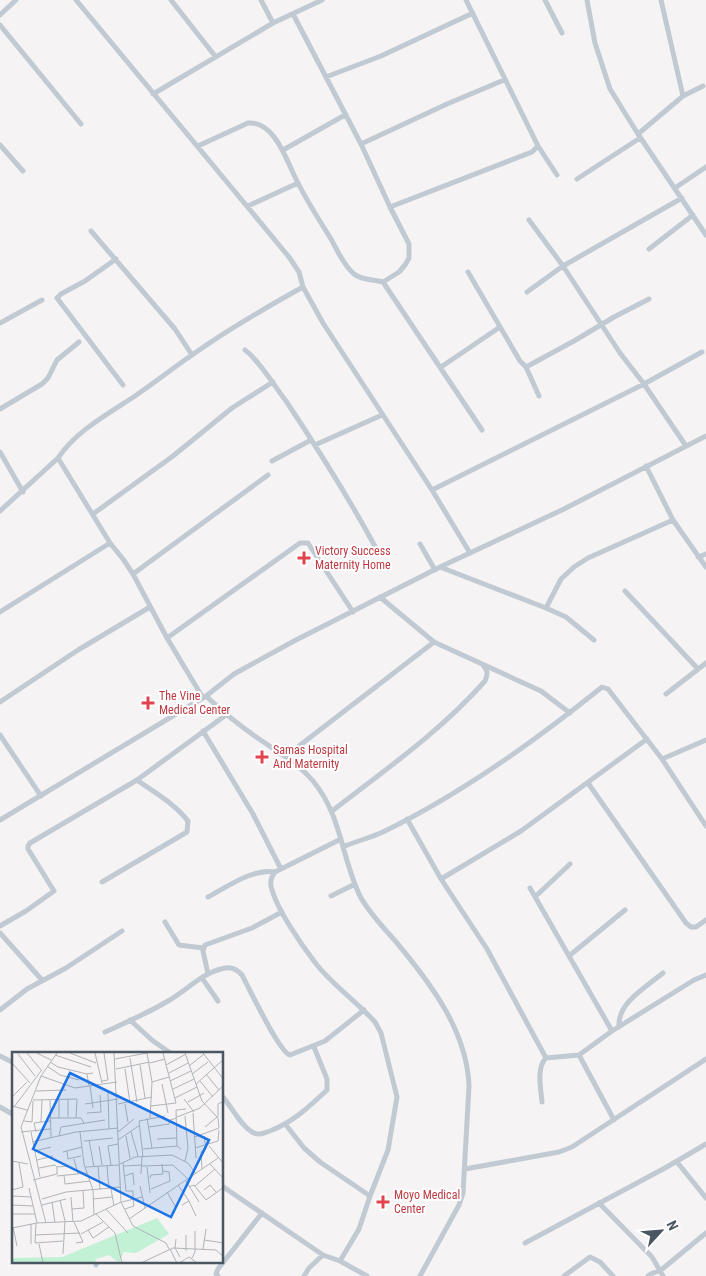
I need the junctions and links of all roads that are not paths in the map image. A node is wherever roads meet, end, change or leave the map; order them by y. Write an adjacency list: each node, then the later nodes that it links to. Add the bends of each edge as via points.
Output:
1 (16, 0): 12 (street)
2 (76, 0): 20 (street)
3 (171, 0): 16 (street)
4 (261, 0): 13 (street)
5 (322, 0): 11 (street)
6 (466, 0): 10 (street)
7 (546, 0): 15 (street)
8 (586, 0): 24 (street, via 610,89)
9 (661, 0): 21 (street)
10 (473, 13): 17 (street, via 381,56); 18 (street)
11 (292, 14): 13 (street); 17 (street)
12 (0, 15)
13 (273, 23): 16 (street)
14 (0, 25): 23 (street)
15 (562, 33)
16 (215, 56): 20 (street)
17 (326, 77): 22 (street)
18 (504, 80): 25 (street); 28 (street)
19 (703, 86): 21 (street)
20 (153, 94): 27 (street)
21 (683, 96): 24 (street)
22 (345, 115): 25 (street); 29 (street)
23 (81, 124)
24 (639, 136): 33 (street); 35 (street)
25 (361, 144): 38 (street)
26 (0, 145): 31 (street)
27 (198, 146): 29 (street, via 256,122); 37 (street)
28 (538, 146): 32 (street); 38 (street, via 532,152)
29 (283, 150): 34 (street)
30 (706, 167): 35 (street)
31 (23, 171)
32 (557, 175)
33 (577, 179)
34 (298, 183): 37 (street); 47 (street, via 353,274)
35 (675, 188): 36 (street)
36 (682, 198): 39 (street); 45 (street)
37 (248, 206): 48 (street, via 289,257 299,272)
38 (390, 207): 47 (street, via 409,244 409,258 399,272)
39 (693, 215): 42 (street); 43 (street)
40 (529, 220): 45 (street)
41 (91, 231): 44 (street)
42 (706, 235)
43 (649, 249)
44 (116, 259): 59 (street, via 180,334); 64 (street, via 57,298)
45 (563, 266): 49 (street); 54 (street)
46 (468, 272): 55 (street)
47 (383, 282): 60 (street)
48 (303, 287): 59 (street); 67 (street)
49 (527, 292)
50 (649, 299): 54 (street)
51 (42, 300): 53 (street)
52 (0, 315): 53 (street)
53 (2, 322)
54 (602, 324): 61 (street); 63 (street)
55 (500, 327): 60 (street); 61 (street)
56 (79, 342): 66 (street, via 57,360 42,384)
57 (245, 350): 62 (street)
58 (702, 352): 63 (street)
59 (192, 355): 74 (street, via 101,418 64,448)
60 (441, 367): 68 (street)
61 (526, 367): 65 (street)
62 (273, 382): 70 (street); 81 (street, via 232,408)
63 (644, 384): 72 (street); 78 (street)
64 (123, 385)
65 (539, 396)
66 (0, 410)
67 (382, 415): 71 (street); 78 (street)
68 (482, 430)
69 (706, 436): 72 (street)
70 (311, 440): 71 (street); 75 (street)
71 (315, 445): 85 (street)
72 (686, 446): 76 (street)
73 (0, 452): 79 (street)
74 (58, 458): 79 (street); 81 (street)
75 (272, 461)
76 (646, 466): 82 (street); 86 (street)
77 (268, 475): 91 (street)
78 (432, 490): 86 (street)
79 (22, 492): 80 (street)
80 (0, 512)
81 (93, 514): 83 (street)
82 (673, 520): 88 (street); 95 (street, via 574,567 561,579)
83 (110, 543): 91 (street); 96 (street)
84 (420, 544): 90 (street)
85 (377, 550)
86 (470, 553): 90 (street)
87 (706, 554): 88 (street)
88 (698, 557): 89 (street)
89 (706, 567)
90 (438, 569): 93 (street); 95 (street)
91 (133, 574): 94 (street)
92 (625, 591): 103 (street)
93 (380, 597): 97 (street); 100 (street)
94 (150, 607): 98 (street); 106 (street)
95 (546, 608): 99 (street, via 566,617)
96 (0, 612)
97 (353, 612): 98 (street, via 308,543 300,543); 105 (street, via 234,674)
98 (167, 638): 105 (street)
99 (594, 640)
100 (434, 642): 102 (street); 113 (street)
101 (706, 663): 103 (street)
102 (483, 664): 107 (street, via 541,691); 118 (street, via 488,675 485,681 452,716)
103 (698, 669): 104 (street)
104 (666, 694)
105 (204, 697): 108 (street); 117 (street)
106 (0, 702)
107 (570, 713): 111 (street, via 605,687); 120 (street, via 473,781)
108 (226, 715): 109 (street); 113 (street)
109 (203, 732): 115 (street); 125 (street, via 253,814)
110 (0, 735): 117 (street)
111 (647, 739): 114 (street); 116 (street)
112 (706, 740): 114 (street)
113 (286, 756): 118 (street, via 314,782)
114 (662, 759): 121 (street)
115 (137, 780): 127 (street, via 182,812 188,821 187,832); 137 (street, via 30,843 28,849 54,893)
116 (588, 782): 126 (street, via 521,831); 135 (street, via 686,923 696,927)
117 (41, 796): 119 (street)
118 (332, 810): 122 (street)
119 (0, 820)
120 (407, 820): 123 (street); 126 (street)
121 (705, 823)
122 (341, 839): 123 (street); 125 (street)
123 (343, 846): 128 (street)
124 (570, 864): 131 (street)
125 (278, 871): 132 (street, via 255,874); 134 (street, via 271,885)
126 (441, 879): 158 (street, via 487,949)
127 (102, 882)
128 (355, 884): 130 (street); 169 (street, via 367,907 432,988 458,1036 468,1069)
129 (530, 888): 131 (street)
130 (331, 896)
131 (536, 896): 141 (street)
132 (208, 897)
133 (625, 910): 141 (street)
134 (282, 912): 140 (street, via 252,928 207,943); 149 (street, via 318,966)
135 (706, 920)
136 (165, 922): 140 (street, via 179,945)
137 (0, 926)
138 (122, 931): 146 (street, via 73,964)
139 (0, 933): 146 (street)
140 (204, 948): 143 (street)
141 (569, 956): 152 (street)
142 (663, 973): 151 (street, via 625,1006 620,1013)
143 (208, 974): 145 (street); 154 (street, via 223,968 237,969 286,1054 290,1056)
144 (706, 975): 151 (street)
145 (202, 978): 147 (street); 150 (street, via 170,1000)
146 (42, 980): 148 (street)
147 (218, 1001)
148 (0, 1010)
149 (364, 1010): 154 (street); 171 (street, via 380,1033 396,1097 388,1150)
150 (130, 1020): 153 (street); 155 (street)
151 (619, 1027): 152 (street)
152 (612, 1031): 156 (street)
153 (105, 1032)
154 (314, 1047): 166 (street, via 327,1079 326,1090)
155 (169, 1052)
156 (579, 1055): 158 (street); 165 (street)
157 (0, 1056): 160 (street)
158 (546, 1058): 162 (street, via 540,1068)
159 (706, 1059): 165 (street)
160 (12, 1062)
161 (224, 1099): 166 (street, via 255,1134)
162 (542, 1102)
163 (0, 1107): 164 (street)
164 (12, 1114)
165 (614, 1120): 169 (street, via 566,1150)
166 (286, 1125): 171 (street, via 320,1162)
167 (706, 1144): 168 (street)
168 (677, 1162): 172 (street); 173 (street)
169 (465, 1169): 185 (street, via 460,1205)
170 (224, 1187): 174 (street)
171 (370, 1196): 179 (street, via 359,1229)
172 (706, 1198)
173 (600, 1204): 176 (street); 181 (street, via 652,1256)
174 (262, 1213): 177 (street); 178 (street)
175 (706, 1233): 181 (street)
176 (525, 1243)
177 (324, 1255): 179 (street); 183 (street)
178 (224, 1261)
179 (340, 1261): 184 (street)
180 (222, 1264): 182 (street, via 216,1274)
181 (662, 1273): 188 (street, via 653,1272)
182 (218, 1276)
183 (304, 1276)
184 (367, 1276)
185 (420, 1276)
186 (564, 1276): 187 (street, via 590,1257 600,1262)
187 (613, 1276)
188 (648, 1276)

